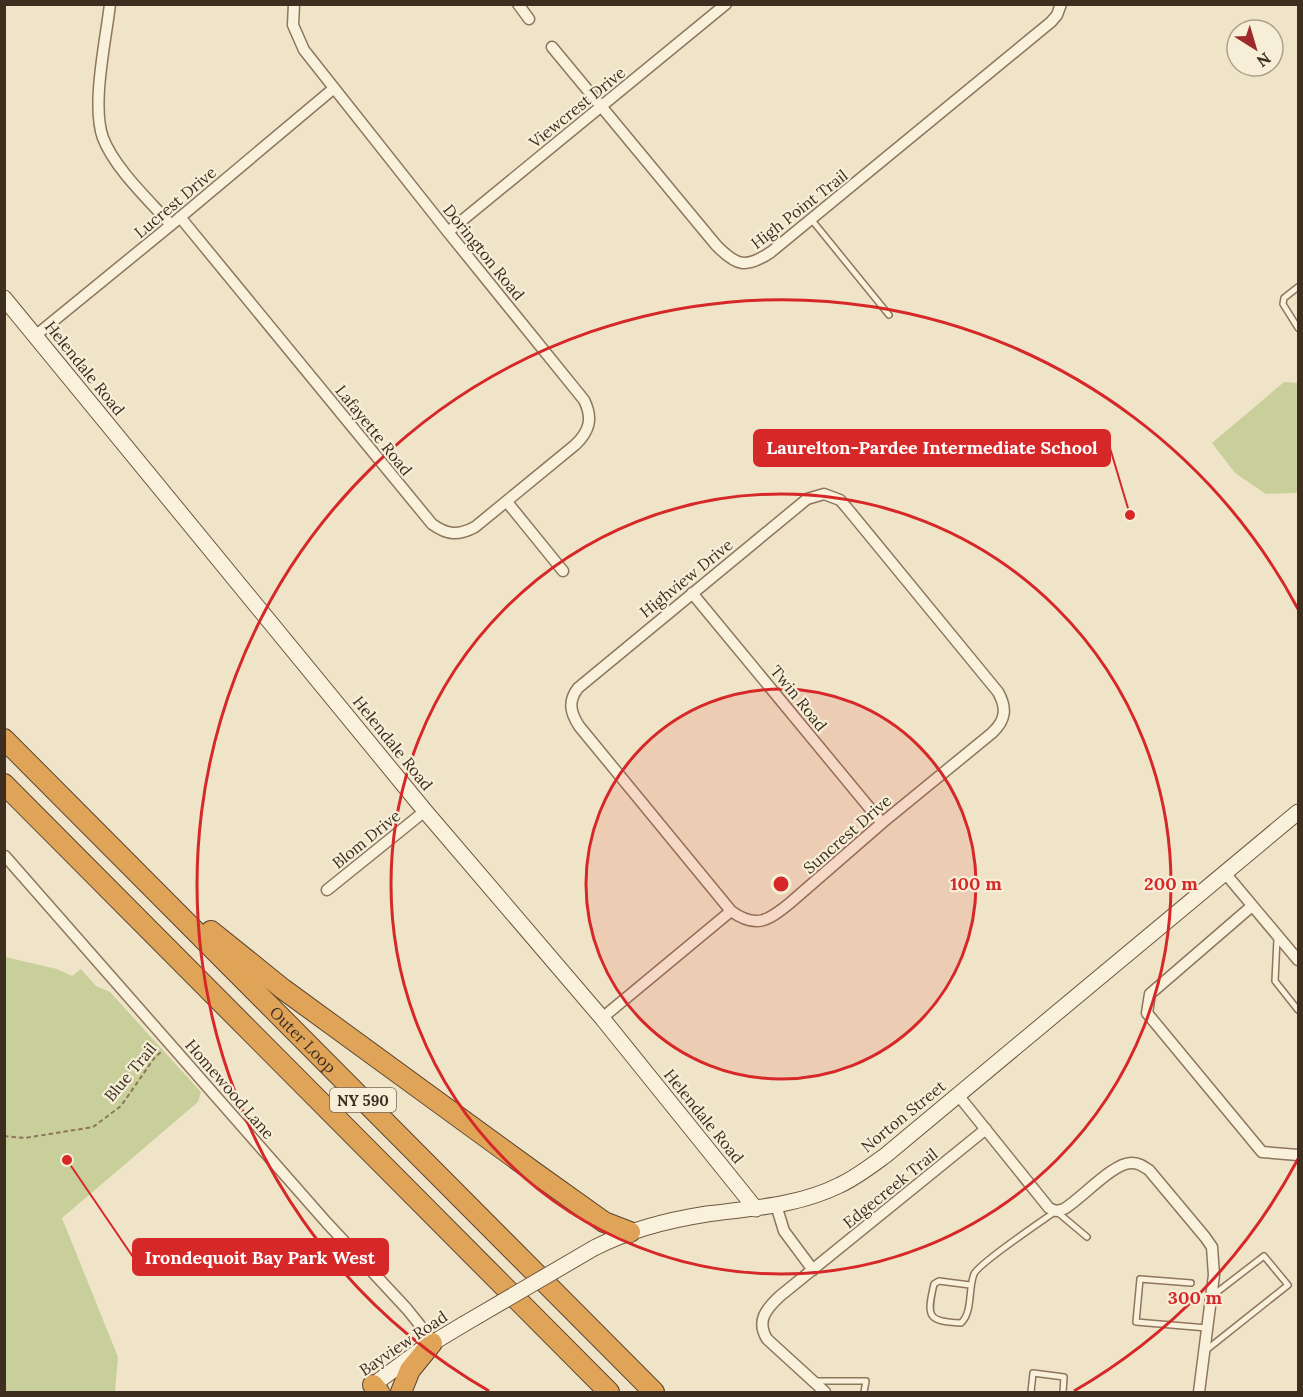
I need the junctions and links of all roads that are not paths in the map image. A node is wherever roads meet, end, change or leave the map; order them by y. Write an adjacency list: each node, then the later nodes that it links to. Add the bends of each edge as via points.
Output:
1 (110, 4): 12 (street, via 99,92 102,136 121,168)
2 (294, 4): 8 (street, Dorington Road, via 296,35)
3 (518, 4): 6 (street)
4 (726, 4): 9 (street, Viewcrest Drive)
5 (1061, 4): 11 (street, High Point Trail, via 1051,22)
6 (529, 19)
7 (552, 47): 9 (street, High Point Trail)
8 (333, 88): 10 (street, Lucrest Drive); 13 (street, Dorington Road)
9 (602, 106): 11 (street, High Point Trail, via 733,261 743,264 760,260); 13 (street, Viewcrest Drive)
10 (180, 217): 12 (street, Lucrest Drive); 19 (street, Lafayette Road, via 432,524 447,533 465,532)
11 (811, 219): 16 (lane)
12 (171, 225): 18 (street, Lucrest Drive)
13 (447, 232): 19 (street, Dorington Road, via 588,408 590,425 582,439)
14 (1299, 287): 17 (lane, via 1282,304)
15 (4, 298): 18 (street, Helendale Road)
16 (889, 315)
17 (1299, 328)
18 (35, 336): 26 (street, Helendale Road)
19 (507, 502): 20 (street)
20 (563, 571)
21 (692, 592): 22 (street, Highview Drive, via 807,499 814,495 831,496 847,508); 28 (street, Twin Road); 33 (street, Highview Drive, via 578,688 571,710 579,726)
22 (1002, 699): 28 (street, Suncrest Drive, via 1005,715 998,727)
23 (4, 739): 25 (highway, Outer Loop / NY 590)
24 (4, 784): 57 (highway, Outer Loop / NY 590)
25 (72, 806): 44 (highway, via 150,880 283,989 604,1222); 58 (highway, Outer Loop / NY 590)
26 (425, 811): 31 (street, Blom Drive); 37 (street, Helendale Road)
27 (1299, 812): 30 (street, Norton Street)
28 (882, 823): 33 (street, Suncrest Drive, via 776,914 754,922)
29 (4, 856): 52 (street, Homewood Lane, via 407,1309)
30 (1225, 873): 32 (street); 38 (street, Norton Street)
31 (327, 890)
32 (1252, 906): 34 (street); 40 (street, via 1150,994 1147,1013 1262,1152)
33 (730, 911): 37 (street)
34 (1278, 935): 35 (street); 36 (lane, via 1275,981)
35 (1299, 960)
36 (1299, 1010)
37 (602, 1018): 42 (street, Helendale Road)
38 (958, 1095): 39 (street); 41 (street, Norton Street, via 848,1181 816,1195)
39 (986, 1130): 43 (street, via 1049,1208); 46 (street, Edgecreek Trail)
40 (1299, 1155)
41 (776, 1205): 42 (street, Norton Street); 46 (street, via 784,1231)
42 (756, 1209): 44 (street, Norton Street, via 687,1217)
43 (1056, 1211): 45 (lane); 48 (lane, via 975,1271); 49 (street, via 1068,1207 1118,1166 1134,1162 1142,1165 1212,1247)
44 (630, 1232): 50 (street, Norton Street, bridge, via 594,1248)
45 (1087, 1237)
46 (813, 1270): 54 (street, Edgecreek Trail, via 765,1311 762,1323 767,1339)
47 (1191, 1283): 51 (lane, via 1140,1279 1136,1322)
48 (970, 1285): 48 (lane, via 967,1314 961,1323 933,1318 930,1314 934,1284 939,1281)
49 (1211, 1296): 51 (street); 53 (lane, via 1264,1256 1288,1285)
50 (464, 1324): 52 (street, Bayview Road)
51 (1207, 1328): 53 (street)
52 (432, 1343): 55 (street, Bayview Road); 56 (highway, via 410,1370)
53 (1204, 1352): 63 (street)
54 (812, 1381): 59 (street, Edgecreek Trail); 60 (lane, via 866,1381)
55 (372, 1390)
56 (401, 1392)
57 (609, 1392)
58 (654, 1392)
59 (825, 1392)
60 (864, 1392)
61 (1032, 1392): 62 (lane, via 1033,1373 1064,1377)
62 (1063, 1392)
63 (1199, 1392)

